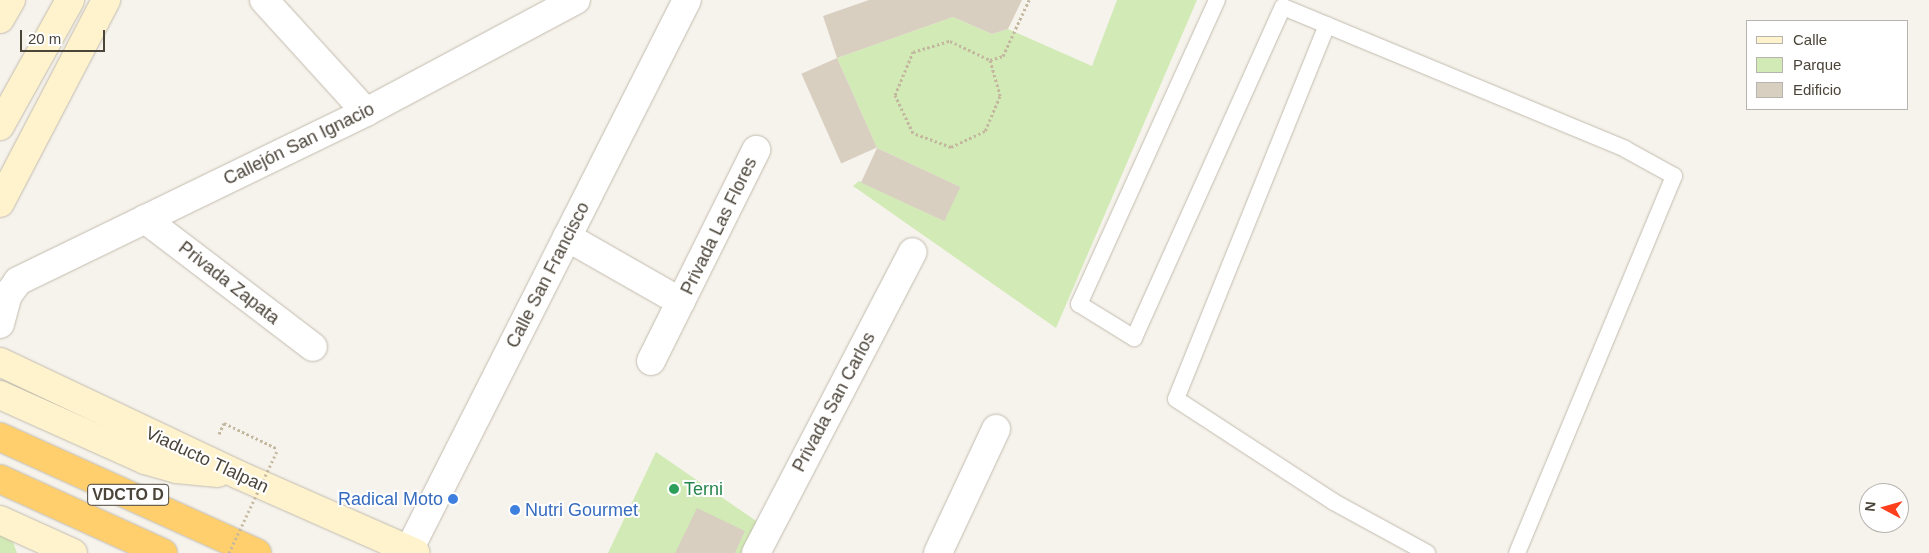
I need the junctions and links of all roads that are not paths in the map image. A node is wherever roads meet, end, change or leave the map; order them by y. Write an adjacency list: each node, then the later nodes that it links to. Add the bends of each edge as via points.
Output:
1 (11, 0): 8 (main road)
2 (70, 0): 11 (main road)
3 (106, 0): 13 (main road)
4 (264, 0): 10 (street)
5 (576, 0): 10 (street, Callejón San Ignacio)
6 (687, 0): 15 (street, Calle San Francisco)
7 (1216, 0): 9 (lane, via 1079,304 1134,338 1283,7)
8 (0, 19)
9 (1327, 25): 36 (lane, via 1176,399 1334,502); 37 (lane, via 1625,149 1674,176)
10 (366, 112): 14 (street, Callejón San Ignacio)
11 (0, 126)
12 (756, 150): 18 (street, Privada Las Flores)
13 (0, 203)
14 (145, 219): 17 (street, Callejón San Ignacio); 21 (street, Privada Zapata)
15 (567, 237): 18 (street, Privada Las Flores); 30 (street, Calle San Francisco)
16 (913, 252): 34 (street, Privada San Carlos)
17 (9, 276): 19 (street, Callejón San Ignacio, via 8,295)
18 (681, 302): 22 (street, Privada Las Flores)
19 (0, 324)
20 (0, 329): 23 (street)
21 (313, 347)
22 (651, 360)
23 (6, 365): 27 (main road, Viaducto Tlalpan)
24 (0, 395): 27 (main road, via 145,460 177,468)
25 (996, 429): 35 (street)
26 (0, 437): 33 (highway, VDCTO D)
27 (239, 475): 30 (main road, Viaducto Tlalpan)
28 (0, 479): 32 (highway, VDCTO D)
29 (19, 534): 31 (main road)
30 (412, 551)
31 (73, 553)
32 (163, 553)
33 (257, 553)
34 (756, 553)
35 (938, 553)
36 (1427, 553)
37 (1517, 553)

